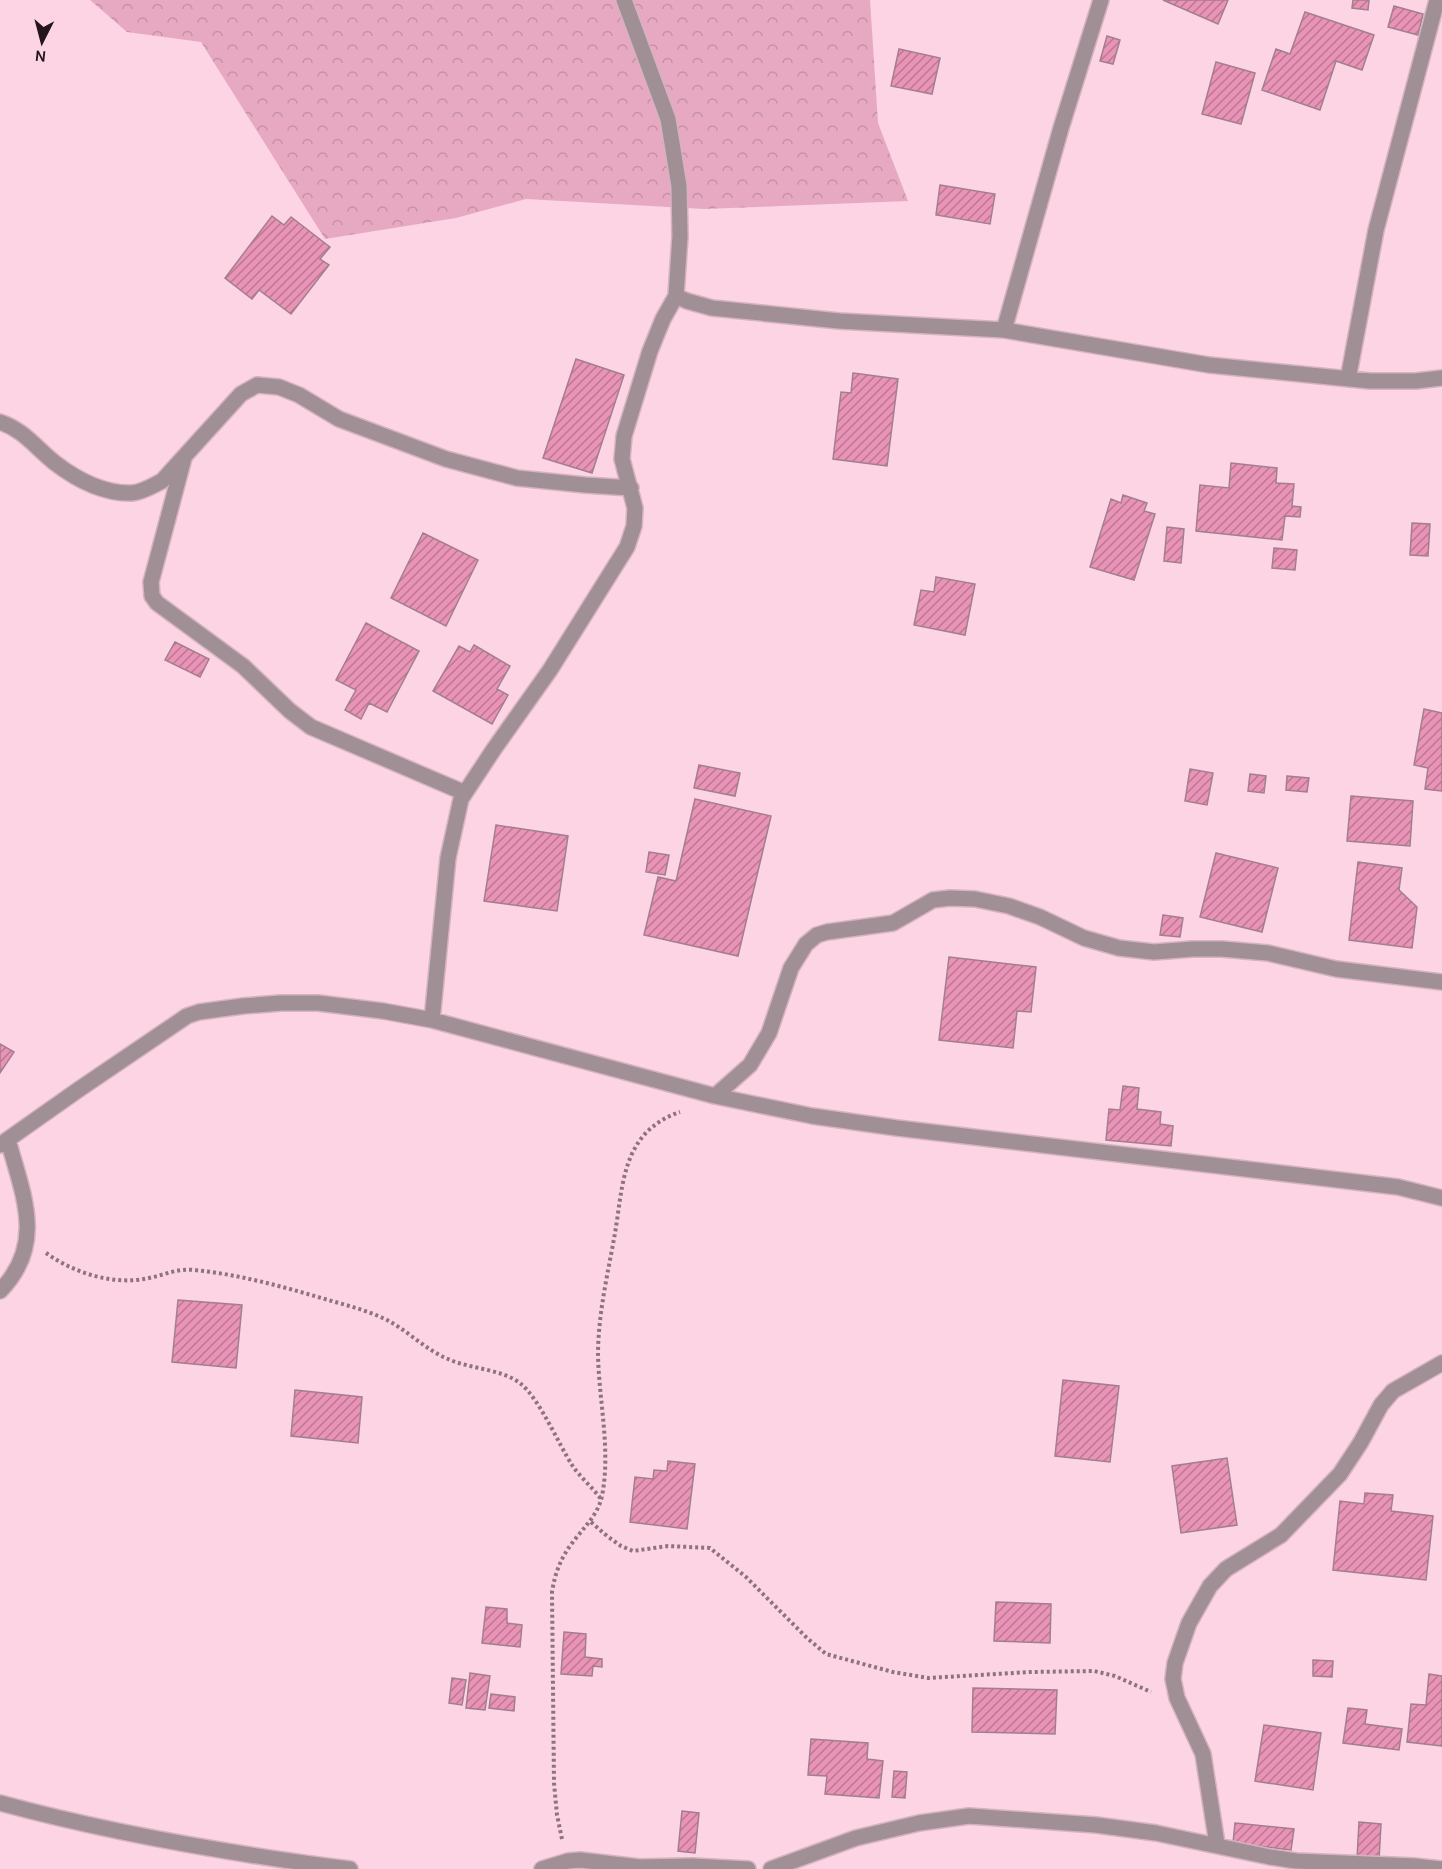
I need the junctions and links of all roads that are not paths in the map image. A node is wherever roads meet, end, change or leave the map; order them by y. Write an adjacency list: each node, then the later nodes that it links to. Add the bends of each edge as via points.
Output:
1 (624, 0): 4 (street, via 668,119 679,186)
2 (1101, 0): 5 (street)
3 (1437, 0): 7 (street, via 1376,230)
4 (676, 296): 5 (street, via 712,308 765,314); 10 (street, via 650,351 624,436 622,459)
5 (1004, 330): 7 (street, via 1209,365)
6 (1442, 378): 7 (street)
7 (1348, 379)
8 (0, 422): 9 (street, via 22,433 55,463 107,490 132,493 148,488 162,481)
9 (185, 457): 10 (street, via 241,394 263,385 299,395 339,419 446,459 517,478); 11 (street, via 151,582 157,603 243,666 311,727)
10 (631, 488): 11 (street, via 635,516 627,547 550,670)
11 (465, 793): 13 (street, via 458,807 448,858)
12 (1442, 982): 14 (street, via 1336,969 1268,953 1222,949 1136,951 1084,938 1040,917 991,902 933,900 893,923 827,932 806,944 791,968 769,1033 750,1065)
13 (432, 1020): 14 (street); 15 (street, via 318,1003 243,1005 199,1012 176,1023)
14 (716, 1096): 16 (street, via 897,1128 1398,1187)
15 (4, 1143): 17 (street, via 27,1212 28,1239 14,1275)
16 (1442, 1198)
17 (0, 1291)
18 (1442, 1363): 20 (street, via 1393,1391 1340,1474 1281,1535 1226,1569 1210,1586 1189,1623 1173,1678 1181,1707 1203,1754)
19 (0, 1803): 21 (street, via 134,1835)
20 (1218, 1844): 24 (street, via 1096,1825 969,1816 856,1838); 25 (street, via 1296,1861)
21 (350, 1869)
22 (542, 1869): 23 (street, via 580,1860 639,1867)
23 (748, 1869)
24 (771, 1869)
25 (1441, 1869)

